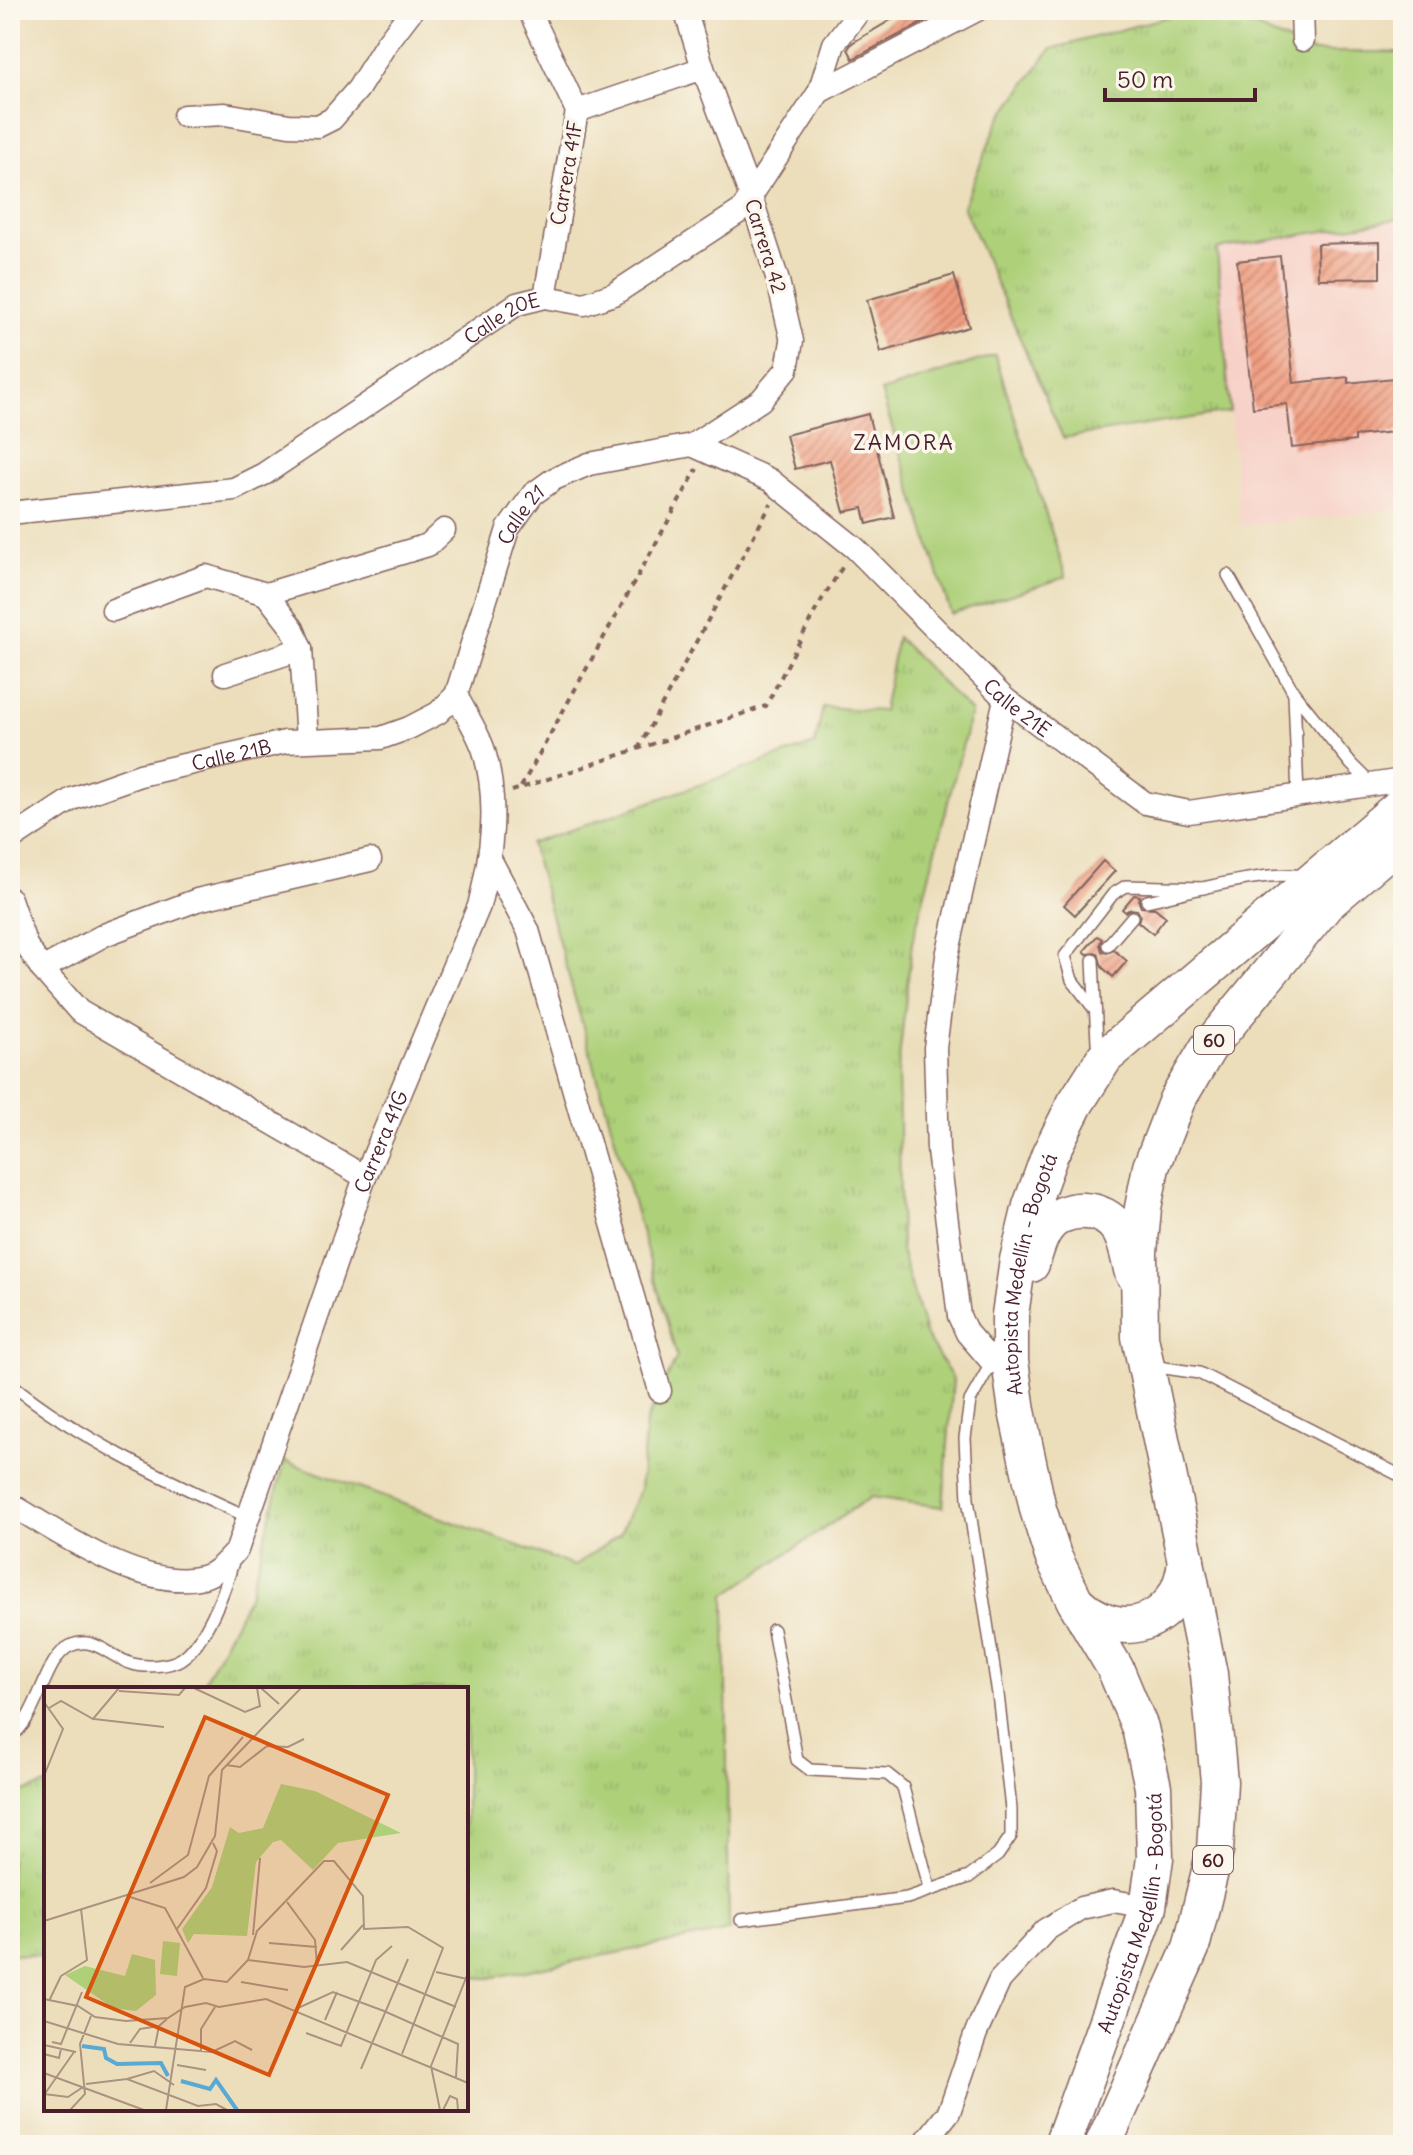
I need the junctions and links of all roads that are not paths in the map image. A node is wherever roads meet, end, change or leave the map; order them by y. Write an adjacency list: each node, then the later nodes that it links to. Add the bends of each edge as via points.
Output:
1 (412, 10): 11 (street, via 358,89 332,119 318,126 225,114)
2 (529, 10): 10 (street, Carrera 41F)
3 (685, 10): 8 (street, Carrera 42)
4 (977, 10): 9 (street, Calle 20E)
5 (1302, 10): 7 (street)
6 (860, 12): 9 (street, via 834,44)
7 (1303, 40)
8 (703, 68): 10 (street); 12 (street, Carrera 42)
9 (819, 92): 12 (street, Calle 20E)
10 (577, 111): 13 (street, Carrera 41F)
11 (184, 116)
12 (751, 197): 13 (street, Calle 20E, via 742,210 614,294 584,304); 14 (street, Carrera 42, via 792,341 787,369 761,400)
13 (545, 297): 15 (street, Calle 20E, via 517,304 234,489)
14 (699, 448): 23 (street, Calle 21, via 589,464 533,494 508,529); 24 (street, Calle 21E, via 780,488 855,548)
15 (10, 513)
16 (444, 530): 18 (street, via 428,545)
17 (1228, 575): 22 (lane)
18 (266, 594): 19 (street, via 206,576); 20 (street)
19 (113, 610)
20 (301, 649): 21 (street); 25 (street)
21 (225, 674)
22 (1294, 693): 27 (lane); 28 (lane)
23 (456, 695): 25 (street, Calle 21B, via 438,713 381,738); 33 (street, Carrera 41G, via 484,749 493,798)
24 (1005, 699): 28 (street, Calle 21E, via 1145,803 1189,812); 47 (street, via 947,956 935,1048 938,1151 959,1316 967,1333)
25 (307, 740): 31 (street, Calle 21B, via 140,775 72,799)
26 (1403, 780): 27 (street, Calle 21E)
27 (1372, 784): 28 (street, Calle 21E)
28 (1298, 796)
29 (1403, 804): 34 (highway, Autopista Medellín - Bogotá)
30 (1403, 838): 45 (highway, 60, via 1326,904 1192,1071 1151,1167 1139,1252)
31 (10, 840)
32 (370, 860): 41 (street, via 197,900 104,935)
33 (491, 861): 44 (street, Carrera 41G, via 479,906); 50 (street, via 528,930)
34 (1316, 877): 35 (lane, via 1290,873); 43 (highway, Autopista Medellín - Bogotá)
35 (1204, 888): 37 (lane); 42 (lane, via 1126,886 1113,894 1065,956 1072,980)
36 (10, 899): 41 (street, via 26,945)
37 (1147, 901)
38 (1132, 917): 39 (lane)
39 (1108, 945)
40 (1093, 960): 42 (lane)
41 (42, 969): 44 (street, via 79,1011)
42 (1095, 1010): 43 (lane, via 1097,1042)
43 (1105, 1057): 46 (highway, Autopista Medellín - Bogotá, via 1045,1167 1018,1260)
44 (365, 1177): 53 (street, Carrera 41G)
45 (1141, 1301): 46 (highway, via 1120,1232 1094,1212 1071,1212 1045,1229); 48 (highway, 60)
46 (1010, 1315): 47 (highway, Autopista Medellín - Bogotá)
47 (1001, 1362): 56 (highway, Autopista Medellín - Bogotá, via 1038,1509); 59 (lane, via 970,1401 965,1438 968,1499 998,1694 1011,1836 998,1855 969,1877)
48 (1146, 1366): 51 (lane, via 1199,1373); 55 (highway, 60)
49 (10, 1383): 53 (lane, via 65,1423 173,1483)
50 (660, 1391)
51 (1403, 1477)
52 (10, 1504): 54 (street, via 104,1559 170,1579 204,1577)
53 (246, 1516): 54 (street, Carrera 41G)
54 (237, 1550): 58 (lane, via 225,1590 202,1634 180,1660 132,1664 97,1645 68,1646 22,1726)
55 (1186, 1557): 56 (highway, via 1177,1596 1147,1621 1107,1623); 64 (highway, 60, via 1214,1715 1219,1782 1215,1851 1191,1948)
56 (1075, 1601): 60 (highway, Autopista Medellín - Bogotá, via 1115,1668 1140,1728 1153,1787 1155,1858)
57 (773, 1630): 59 (lane, via 797,1760 810,1770 887,1774 903,1787)
58 (10, 1737)
59 (930, 1890): 61 (lane, via 907,1898)
60 (1148, 1907): 62 (street, via 1113,1901 1081,1908 1046,1930 1000,1980 949,2112); 63 (highway, Autopista Medellín - Bogotá)
61 (741, 1920)
62 (923, 2145)
63 (1062, 2145)
64 (1103, 2145)

